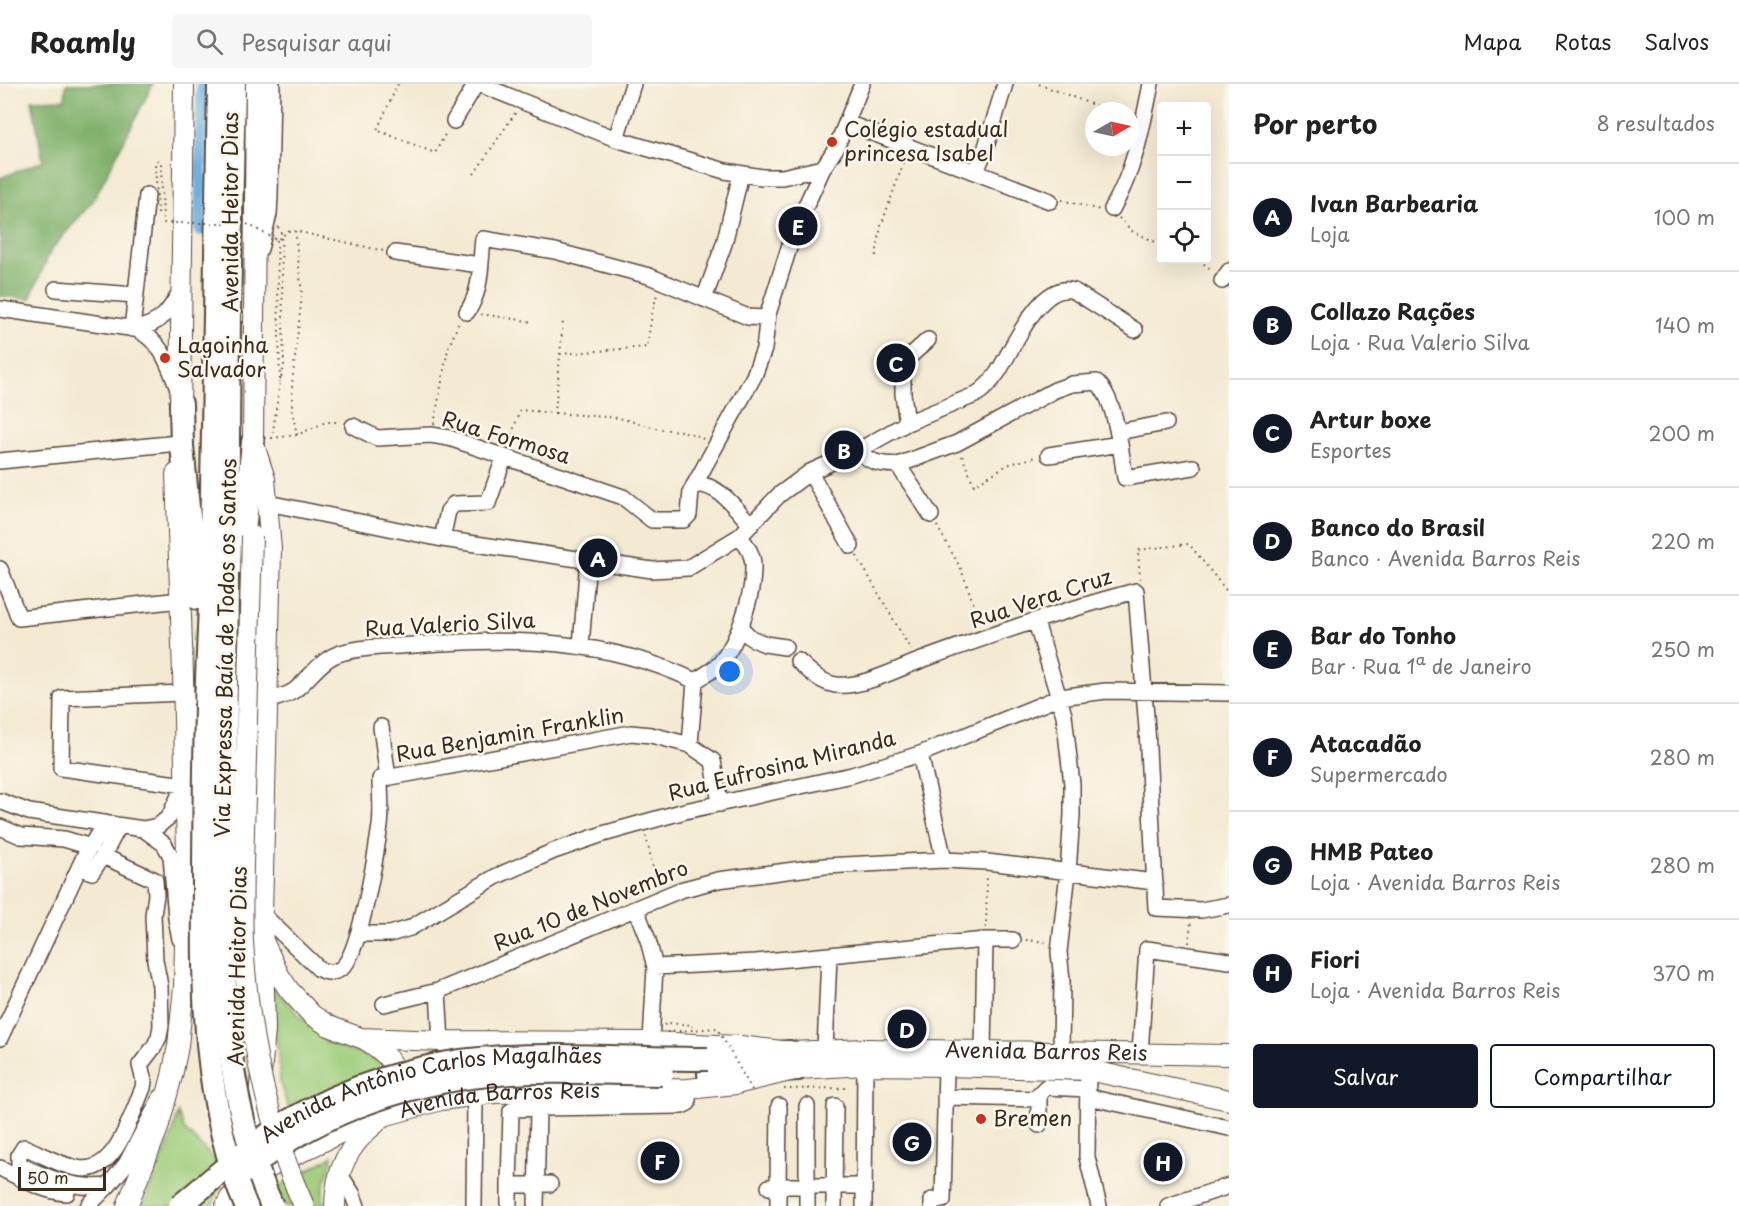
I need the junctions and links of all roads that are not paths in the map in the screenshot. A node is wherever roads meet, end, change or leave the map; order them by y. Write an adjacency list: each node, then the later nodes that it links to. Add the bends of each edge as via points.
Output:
1 (184, 84): 24 (main road)
2 (219, 84): 51 (highway, Via Expressa Baía de Todos os Santos)
3 (234, 84): 51 (highway, Via Expressa Baía de Todos os Santos)
4 (256, 84): 22 (main road, Avenida Heitor Dias)
5 (272, 84): 22 (street, via 270,205)
6 (478, 84): 11 (street); 13 (street)
7 (633, 84): 13 (street)
8 (862, 84): 12 (street)
9 (1004, 84): 15 (street)
10 (1151, 84): 19 (street, via 1130,175)
11 (454, 121)
12 (847, 123): 14 (street); 15 (street)
13 (616, 139): 16 (street)
14 (824, 168): 16 (street, via 782,177); 29 (street, via 794,232)
15 (976, 172): 18 (street)
16 (741, 174): 26 (street, via 724,244)
17 (147, 195): 25 (street)
18 (1050, 201)
19 (1112, 209)
20 (395, 253): 21 (street)
21 (480, 265): 26 (street, via 483,240 555,251 661,281); 28 (street, via 476,293)
22 (255, 266): 38 (main road, Avenida Heitor Dias)
23 (56, 289): 25 (street)
24 (182, 290): 30 (street, via 158,322); 33 (main road)
25 (135, 295): 30 (street)
26 (704, 299): 29 (street, via 748,317 762,318)
27 (0, 309): 30 (street)
28 (467, 312)
29 (768, 314): 47 (street, via 764,349 754,376)
30 (134, 329): 33 (street, via 158,346)
31 (1135, 330): 34 (street, via 1074,291 1057,290 1035,310 984,390)
32 (928, 340): 34 (street, via 899,366)
33 (181, 400): 39 (main road); 51 (highway, via 182,446)
34 (907, 423): 40 (street)
35 (1166, 423): 37 (street)
36 (352, 426): 42 (street, Rua Formosa, via 377,438 449,438)
37 (1119, 438): 41 (street); 44 (street, via 1103,388 1097,382 1072,384 957,443); 45 (street, via 1125,477)
38 (262, 440): 48 (main road, Avenida Heitor Dias); 51 (highway)
39 (178, 443): 43 (street); 56 (main road)
40 (859, 450): 44 (street, via 870,461); 46 (street)
41 (1049, 455)
42 (504, 458): 47 (street, Rua Formosa, via 623,497 646,517 657,521 684,520 689,515); 52 (street, via 488,503 454,504 448,511)
43 (0, 460)
44 (898, 465): 49 (street)
45 (1193, 467)
46 (810, 472): 50 (street, via 779,495); 53 (street)
47 (694, 485): 50 (street, via 707,485 723,496)
48 (268, 503): 52 (street); 67 (main road, Avenida Heitor Dias, via 271,549)
49 (931, 515)
50 (746, 531): 54 (street, via 688,568 652,570); 58 (street, via 753,565)
51 (225, 537): 68 (highway); 68 (highway, Via Expressa Baía de Todos os Santos); 146 (main road, bridge, via 247,990 267,1106)
52 (442, 539): 54 (street)
53 (852, 546)
54 (588, 560): 59 (street)
55 (0, 569): 56 (street, via 19,618)
56 (180, 600): 64 (main road)
57 (1036, 622): 61 (street, Rua Vera Cruz, via 847,685 822,681); 63 (street, Rua Vera Cruz, via 1136,591); 66 (street)
58 (740, 627): 60 (street, via 751,638); 62 (street, via 722,661)
59 (581, 645): 62 (street, Rua Valerio Silva, via 673,670); 67 (street, Rua Valerio Silva, via 492,640 342,652 325,662 294,692)
60 (785, 647)
61 (798, 661)
62 (695, 681): 70 (street)
63 (1144, 690): 65 (street, Rua Eufrosina Miranda); 66 (street, Rua Eufrosina Miranda); 84 (street, Rua Vera Cruz)
64 (183, 693): 73 (main road); 73 (street, via 62,698 61,768)
65 (1229, 693)
66 (1060, 697): 71 (street, Rua Eufrosina Miranda); 83 (street, via 1072,784)
67 (266, 701): 79 (main road, Avenida Heitor Dias)
68 (216, 704): 139 (highway, Via Expressa Baía de Todos os Santos, bridge, via 203,944 208,1042); 145 (highway, Via Expressa Baía de Todos os Santos, bridge, via 226,1019 245,1133)
69 (381, 727): 72 (street, Rua Benjamin Franklin)
70 (690, 745): 72 (street, Rua Benjamin Franklin, via 631,733); 75 (street, Rua Benjamin Franklin, via 713,761)
71 (920, 754): 75 (street, Rua Eufrosina Miranda, via 852,775); 82 (street)
72 (388, 778): 88 (street, via 380,779 380,825)
73 (184, 785): 78 (street, via 169,818 158,826); 80 (main road)
74 (0, 801): 76 (street, via 29,812)
75 (720, 804): 88 (street, Rua Eufrosina Miranda, via 644,822 554,851 497,876 400,932)
76 (112, 824): 78 (street); 81 (street)
77 (0, 827): 81 (street, via 21,836 64,839)
78 (143, 829): 93 (street, via 164,844 171,856 176,918)
79 (264, 831): 80 (main road, via 250,851 228,863 206,858); 87 (main road, Avenida Heitor Dias)
80 (186, 834): 93 (main road)
81 (97, 851): 99 (street, via 92,872 80,867); 138 (street, via 155,880 153,925 160,986 160,1032 140,1065 143,1088 118,1144 106,1161 95,1168 74,1168 24,1147 19,1155 23,1167 60,1183)
82 (944, 860): 83 (street, Rua 10 de Novembro); 86 (street, Rua 10 de Novembro, via 825,866 717,880 680,890)
83 (1068, 872): 84 (street, Rua 10 de Novembro); 104 (street, via 1059,943 1063,995)
84 (1155, 882): 85 (street, Rua Vera Cruz, via 1156,908 1192,910)
85 (1229, 905)
86 (636, 909): 95 (street); 96 (street, Rua 10 de Novembro)
87 (262, 914): 88 (street, via 325,972 342,968); 89 (main road, Avenida Heitor Dias)
88 (358, 934)
89 (262, 939): 93 (main road, via 243,918 233,914 212,917 195,936); 100 (main road, Avenida Barros Reis, via 279,975 306,1009 329,1026); 139 (main road, Avenida Heitor Dias, via 265,1030 259,1096)
90 (985, 940): 91 (street); 92 (street); 103 (street)
91 (1013, 940)
92 (829, 956): 95 (street); 102 (street)
93 (185, 961): 112 (main road)
94 (1229, 961): 105 (street, via 1148,949)
95 (655, 967): 98 (street)
96 (438, 991): 97 (street, Rua 10 de Novembro); 101 (street)
97 (384, 1004)
98 (659, 1037): 101 (main road, Avenida Barros Reis); 107 (main road, Avenida Barros Reis, via 740,1046)
99 (0, 1038)
100 (361, 1038): 101 (main road, Avenida Barros Reis); 124 (main road, via 386,1054 396,1071 400,1090)
101 (441, 1041): 118 (main road, via 428,1052 421,1067 423,1084)
102 (825, 1050): 103 (main road, Avenida Barros Reis); 107 (main road, Avenida Barros Reis)
103 (983, 1051): 104 (main road, Avenida Barros Reis)
104 (1061, 1052): 105 (main road, Avenida Barros Reis)
105 (1140, 1053): 106 (main road, Avenida Barros Reis)
106 (1229, 1055)
107 (794, 1061): 108 (main road, Avenida Barros Reis); 109 (highway, Avenida Barros Reis); 114 (main road, Avenida Barros Reis, via 729,1085)
108 (865, 1065): 110 (main road, Avenida Barros Reis); 132 (street)
109 (708, 1066): 143 (highway, Avenida Antônio Carlos Magalhães, bridge, via 572,1056 489,1058 372,1082 286,1123 244,1152); 144 (highway, Avenida Antônio Carlos Magalhães, bridge, via 526,1073 451,1079 416,1087 377,1098 318,1124 250,1167)
110 (946, 1066): 111 (main road, Avenida Barros Reis); 117 (street)
111 (1042, 1068): 113 (main road, Avenida Barros Reis); 115 (street)
112 (172, 1076): 131 (street, via 126,1164); 134 (main road, via 158,1128)
113 (1088, 1085): 115 (street, via 1046,1088); 119 (main road, Avenida Barros Reis, via 1110,1073); 126 (street); 157 (street, via 1087,1157)
114 (688, 1089): 116 (main road, Avenida Barros Reis); 123 (street, via 688,1102 682,1106)
115 (1040, 1094): 117 (street); 125 (street)
116 (475, 1095): 118 (main road, Avenida Barros Reis); 149 (street)
117 (945, 1097): 156 (street, via 943,1200 932,1200)
118 (441, 1100): 124 (main road, Avenida Barros Reis)
119 (1229, 1100)
120 (779, 1106): 135 (street)
121 (807, 1106): 136 (street)
122 (835, 1106): 137 (street)
123 (538, 1108): 129 (street); 130 (street, via 511,1111)
124 (387, 1115): 128 (main road, via 354,1143); 139 (main road, Avenida Barros Reis, via 323,1140 272,1166 250,1181)
125 (1039, 1125)
126 (1229, 1128)
127 (0, 1168): 138 (street, via 54,1191)
128 (339, 1173): 147 (main road); 148 (street)
129 (543, 1184): 130 (street); 151 (street)
130 (509, 1185): 150 (street)
131 (108, 1186): 138 (street); 140 (street)
132 (864, 1186): 137 (street); 155 (street)
133 (1229, 1186): 158 (street)
134 (135, 1187): 141 (main road); 142 (main road)
135 (773, 1187): 136 (street); 152 (street)
136 (807, 1187): 137 (street); 153 (street)
137 (834, 1187): 154 (street)
138 (92, 1188)
139 (234, 1204)
140 (88, 1206)
141 (122, 1206)
142 (127, 1206)
143 (180, 1206)
144 (203, 1206)
145 (272, 1206)
146 (304, 1206)
147 (335, 1206)
148 (357, 1206)
149 (474, 1206)
150 (508, 1206)
151 (536, 1206)
152 (778, 1206)
153 (807, 1206)
154 (834, 1206)
155 (864, 1206)
156 (932, 1206)
157 (1099, 1206)
158 (1168, 1206)

